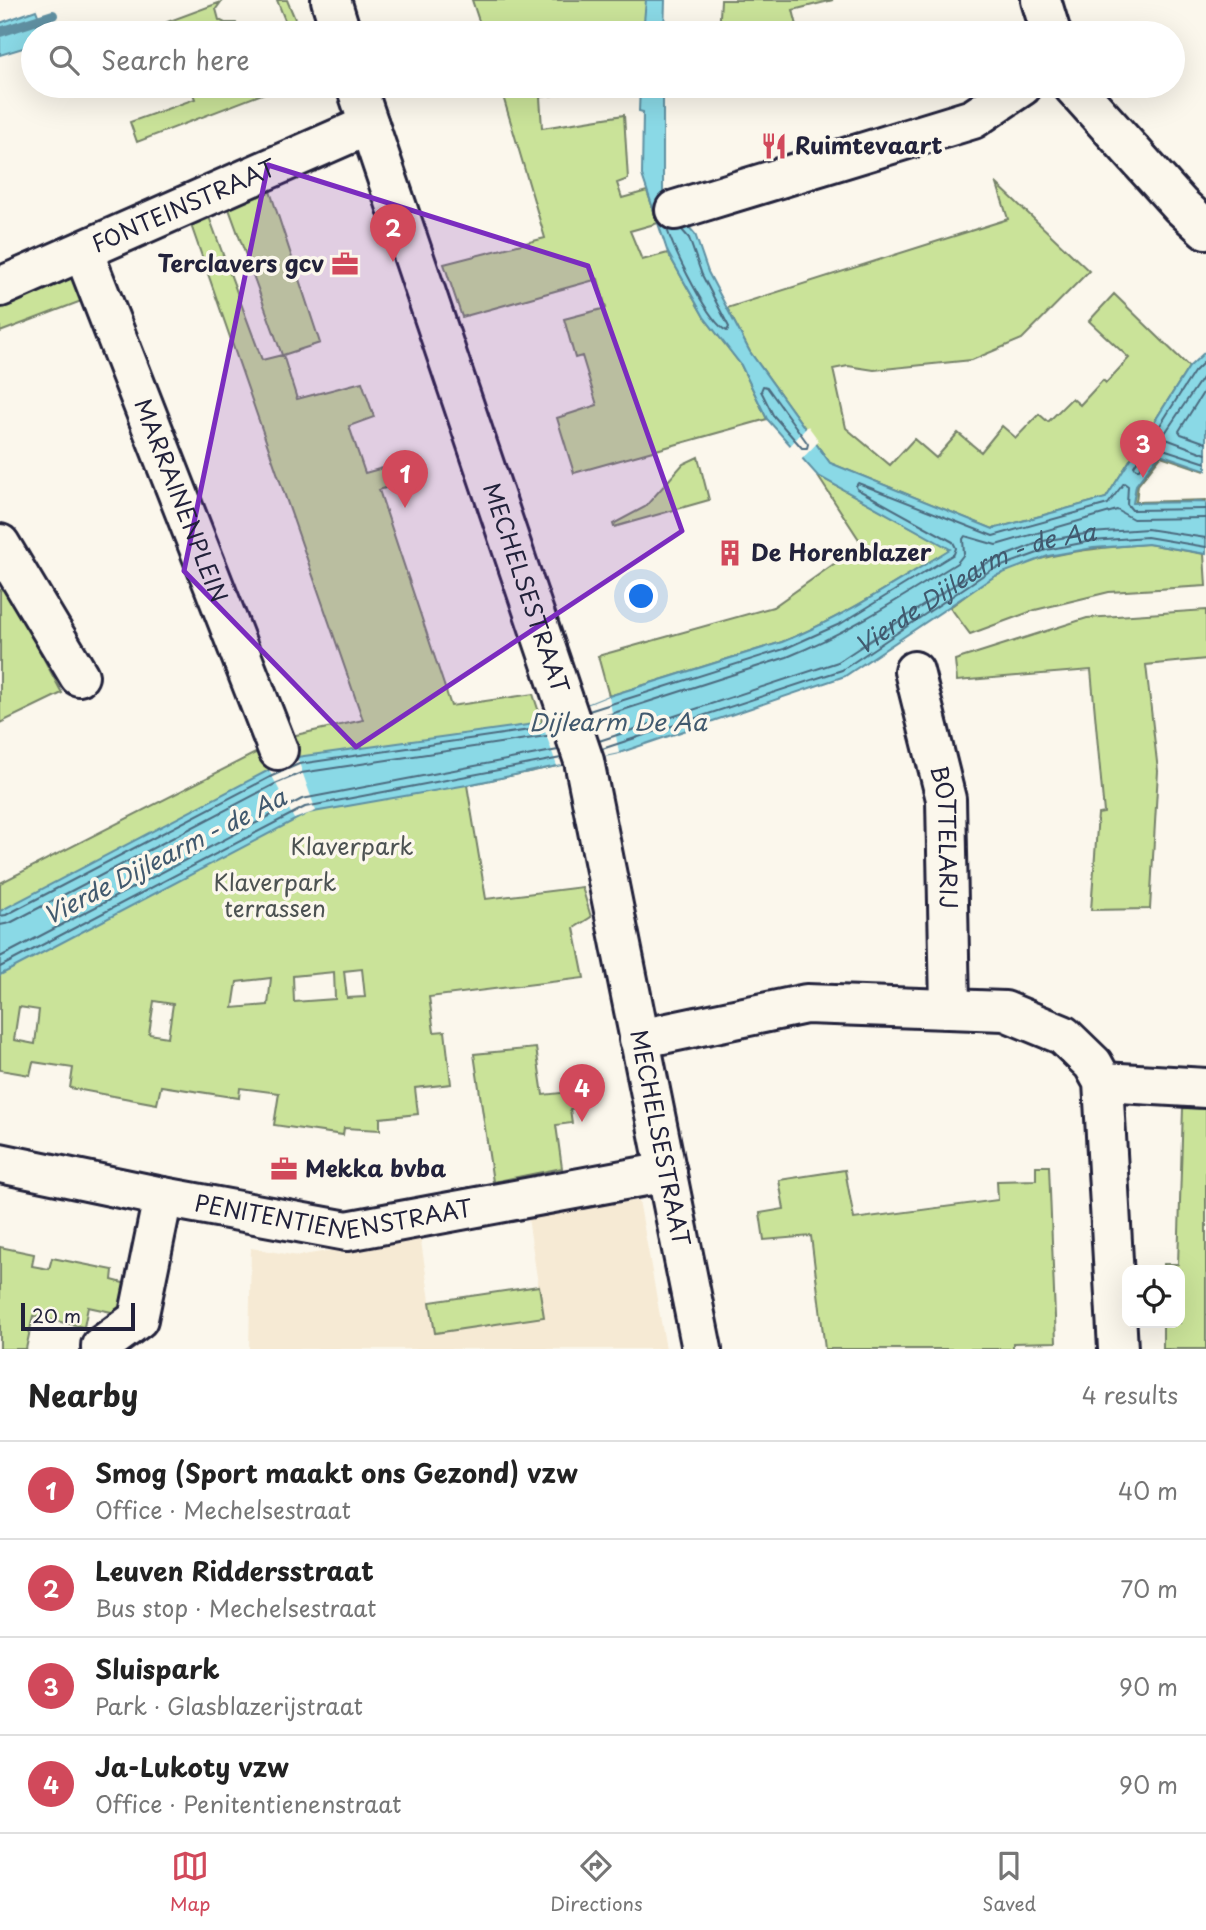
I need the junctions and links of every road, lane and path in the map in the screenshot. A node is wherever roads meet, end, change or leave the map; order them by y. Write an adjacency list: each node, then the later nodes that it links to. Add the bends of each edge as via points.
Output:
1 (331, 0): 3 (street)
2 (1041, 0): 4 (street)
3 (337, 21)
4 (1047, 21)
5 (360, 98): 8 (street, MECHELSESTRAAT)
6 (1004, 98): 9 (street, via 973,119)
7 (1084, 98): 10 (street)
8 (369, 125): 11 (street, FONTEINSTRAAT); 18 (street, MECHELSESTRAAT, via 584,761)
9 (675, 210)
10 (1206, 229)
11 (83, 251): 12 (street, FONTEINSTRAAT); 16 (street, MARRAINENPLEIN)
12 (0, 288)
13 (0, 544): 15 (street)
14 (914, 671): 17 (street, BOTTELARIJ, via 946,799)
15 (79, 676)
16 (278, 750)
17 (950, 1008): 18 (street, via 806,1004); 19 (street, via 1005,1011 1043,1025 1077,1047)
18 (639, 1039): 22 (street, MECHELSESTRAAT)
19 (1103, 1082): 20 (street); 26 (street)
20 (1206, 1088)
21 (0, 1163): 23 (street, PENITENTIENENSTRAAT)
22 (667, 1172): 23 (street, PENITENTIENENSTRAAT, via 347,1231); 25 (street, MECHELSESTRAAT)
23 (163, 1197): 24 (street, via 138,1319)
24 (101, 1349)
25 (702, 1349)
26 (1118, 1349)

